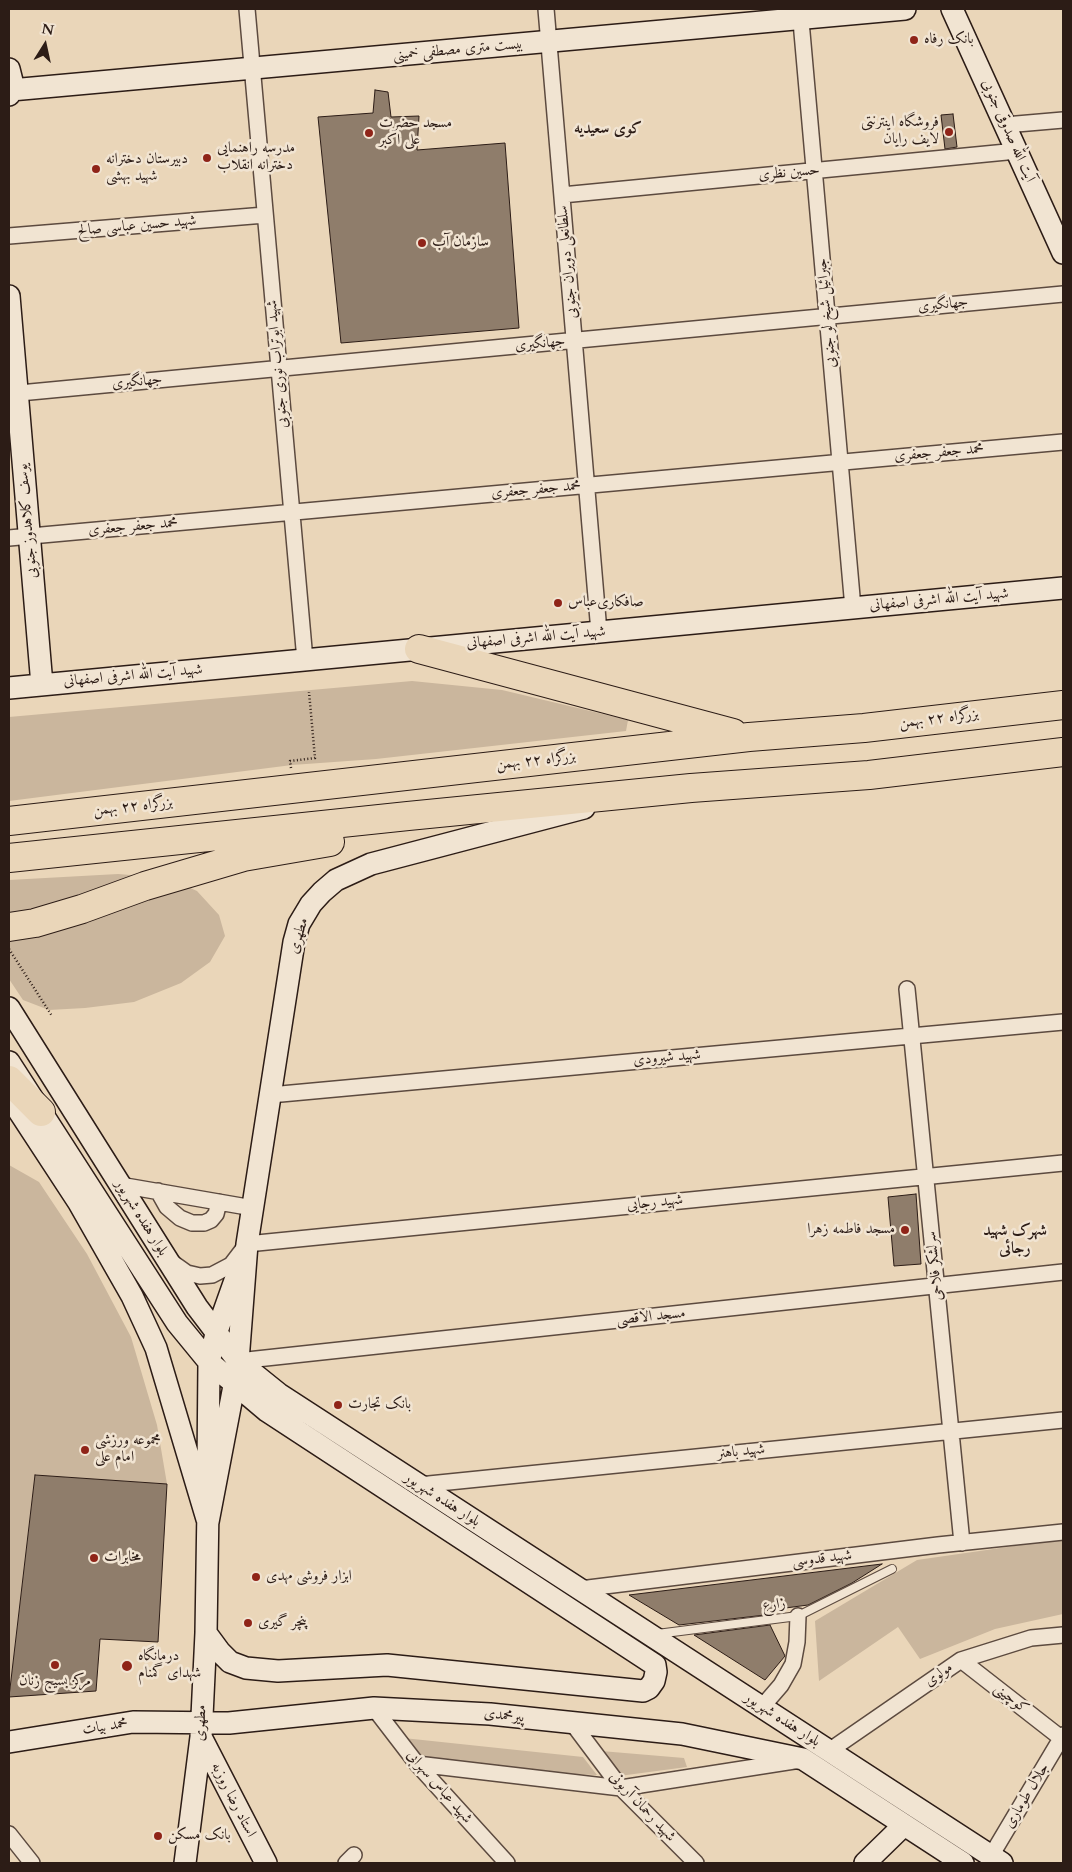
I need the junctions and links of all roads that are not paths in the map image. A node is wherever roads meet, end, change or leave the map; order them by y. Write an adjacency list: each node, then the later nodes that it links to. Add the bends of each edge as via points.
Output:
1 (247, 9): 8 (street, شهید ابوتراب نوری جنوبی)
2 (546, 9): 6 (street, سلطانعلی دویران جنوبی)
3 (905, 9): 5 (main road, بیست متری مصطفی خمینی)
4 (952, 9): 11 (main road, آیت الله صدوقی جنوبی)
5 (801, 14): 6 (main road, بیست متری مصطفی خمینی); 13 (street, جبرائیل شیخ لو جنوبی)
6 (549, 41): 8 (main road, بیست متری مصطفی خمینی); 14 (street, سلطانعلی دویران جنوبی)
7 (9, 68): 9 (main road)
8 (252, 68): 9 (main road, بیست متری مصطفی خمینی); 15 (street, شهید ابوتراب نوری جنوبی)
9 (10, 93)
10 (1063, 120): 11 (street)
11 (1005, 125): 12 (main road, آیت الله صدوقی جنوبی)
12 (1017, 151): 13 (street, حسین نظری); 17 (main road, آیت الله صدوقی جنوبی)
13 (814, 170): 14 (street, حسین نظری); 20 (street, جبرائیل شیخ لو جنوبی)
14 (562, 194): 21 (street, سلطانعلی دویران جنوبی)
15 (265, 215): 16 (street, شهید حسین عباسی صالح); 22 (street, شهید ابوتراب نوری جنوبی)
16 (9, 236)
17 (1063, 253)
18 (1063, 294): 20 (street, جهانگیری)
19 (9, 296): 23 (main road, یوسف کلاهدوز جنوبی)
20 (827, 316): 21 (street, جهانگیری); 25 (street, جبرائیل شیخ لو جنوبی)
21 (574, 340): 22 (street, جهانگیری); 26 (street, سلطانعلی دویران جنوبی)
22 (279, 369): 23 (street, جهانگیری); 27 (street, شهید ابوتراب نوری جنوبی)
23 (13, 394): 28 (main road, یوسف کلاهدوز جنوبی)
24 (1063, 442): 25 (street, محمد جعفر جعفری)
25 (840, 462): 26 (street, محمد جعفر جعفری); 30 (street, جبرائیل شیخ لو جنوبی)
26 (587, 486): 27 (street, محمد جعفر جعفری); 31 (street, سلطانعلی دویران جنوبی)
27 (292, 513): 28 (street, محمد جعفر جعفری); 33 (street, شهید ابوتراب نوری جنوبی)
28 (19, 537): 34 (main road, یوسف کلاهدوز جنوبی)
29 (1063, 588): 30 (main road, شهید آیت الله اشرفی اصفهانی)
30 (853, 608): 31 (main road, شهید آیت الله اشرفی اصفهانی)
31 (599, 632): 32 (main road, شهید آیت الله اشرفی اصفهانی)
32 (419, 649): 33 (main road, شهید آیت الله اشرفی اصفهانی); 37 (highway)
33 (305, 660): 34 (main road, شهید آیت الله اشرفی اصفهانی)
34 (42, 685): 35 (main road, شهید آیت الله اشرفی اصفهانی)
35 (9, 688)
36 (1063, 705): 37 (highway, بزرگراه ۲۲ بهمن, via 864,728)
37 (749, 737): 41 (highway, بزرگراه ۲۲ بهمن)
38 (1063, 752): 39 (highway, via 869,775)
39 (726, 786): 40 (highway); 42 (highway)
40 (598, 804): 43 (highway, via 306,845 243,857 144,886 82,909); 50 (main road, مطهری, via 370,864 336,880 322,892 299,924 294,942)
41 (9, 821)
42 (9, 858)
43 (9, 927)
44 (907, 988): 47 (street, سرلشکر فلاحی)
45 (9, 1008): 55 (main road, بلوار هفده شهریور)
46 (1063, 1022): 47 (street, شهید شیرودی)
47 (912, 1036): 50 (street, شهید شیرودی); 54 (street, سرلشکر فلاحی)
48 (9, 1062): 52 (main road, بلوار هفده شهریور)
49 (9, 1080): 52 (highway)
50 (270, 1095): 58 (main road, مطهری)
51 (9, 1096): 70 (main road, via 79,1203 132,1296 156,1348)
52 (41, 1112): 65 (main road, بلوار هفده شهریور, via 177,1323)
53 (1063, 1164): 54 (street, شهید رجایی)
54 (926, 1177): 59 (street, شهید رجایی); 62 (street, سرلشکر فلاحی)
55 (120, 1185): 56 (street); 60 (main road, بلوار هفده شهریور)
56 (158, 1191): 57 (street); 57 (street, via 167,1207 192,1223 211,1220)
57 (219, 1202): 58 (street)
58 (253, 1208): 59 (main road, مطهری)
59 (247, 1244): 60 (street, via 231,1265 212,1275 187,1273 175,1266); 63 (main road); 64 (main road)
60 (163, 1252): 63 (main road, بلوار هفده شهریور)
61 (1063, 1272): 62 (street, مسجد الاقصی)
62 (937, 1286): 64 (street, مسجد الاقصی); 68 (street, سرلشکر فلاحی)
63 (216, 1334): 64 (main road, بلوار هفده شهریور); 65 (main road)
64 (238, 1361): 66 (main road); 69 (main road, بلوار هفده شهریور, via 279,1394)
65 (209, 1362): 66 (main road, بلوار هفده شهریور); 70 (main road)
66 (234, 1386): 70 (main road); 76 (main road, بلوار هفده شهریور, via 266,1412 655,1665 656,1672 654,1681 643,1691 387,1665 278,1671 246,1668 230,1662)
67 (1063, 1420): 68 (street, شهید باهنر)
68 (951, 1431): 69 (street, شهید باهنر); 72 (street, سرلشکر فلاحی)
69 (419, 1485): 74 (main road, بلوار هفده شهریور)
70 (208, 1522): 76 (main road, مطهری)
71 (1063, 1532): 72 (street, شهید قدوسی)
72 (962, 1543): 74 (street, شهید قدوسی)
73 (892, 1569): 75 (lane, زارع)
74 (580, 1589): 77 (main road, بلوار هفده شهریور)
75 (798, 1616): 77 (lane, زارع); 80 (street, via 793,1664 781,1685)
76 (206, 1633): 83 (main road, مطهری)
77 (650, 1634): 80 (main road, بلوار هفده شهریور)
78 (1063, 1635): 79 (street, مولوی, via 1031,1638)
79 (961, 1660): 84 (street, کوچینی); 86 (street, مولوی)
80 (762, 1707): 86 (main road, بلوار هفده شهریور)
81 (374, 1708): 82 (main road, پیرمحمدی, via 490,1714); 83 (main road, پیرمحمدی, via 229,1723); 88 (street, شهید عباس سهرابی)
82 (573, 1724): 87 (main road, پیرمحمدی, via 682,1734); 89 (street, شهید رحمان آربونی)
83 (201, 1730): 85 (main road, محمد بیات, via 132,1722); 94 (main road, مطهری); 95 (main road, استاد رضا روزبه)
84 (1062, 1736): 92 (street, جلال طوماری)
85 (9, 1742)
86 (829, 1751): 92 (main road, بلوار هفده شهریور)
87 (803, 1759): 89 (street); 90 (main road, بلوار هفده شهریور)
88 (417, 1764): 89 (street); 96 (street, شهید عباس سهرابی)
89 (620, 1788): 97 (street, شهید رحمان آربونی)
90 (904, 1825): 98 (main road); 99 (main road, بلوار هفده شهریور)
91 (9, 1834): 93 (street)
92 (997, 1860)
93 (32, 1863)
94 (185, 1863)
95 (266, 1863)
96 (507, 1863)
97 (696, 1863)
98 (865, 1863)
99 (963, 1863)

